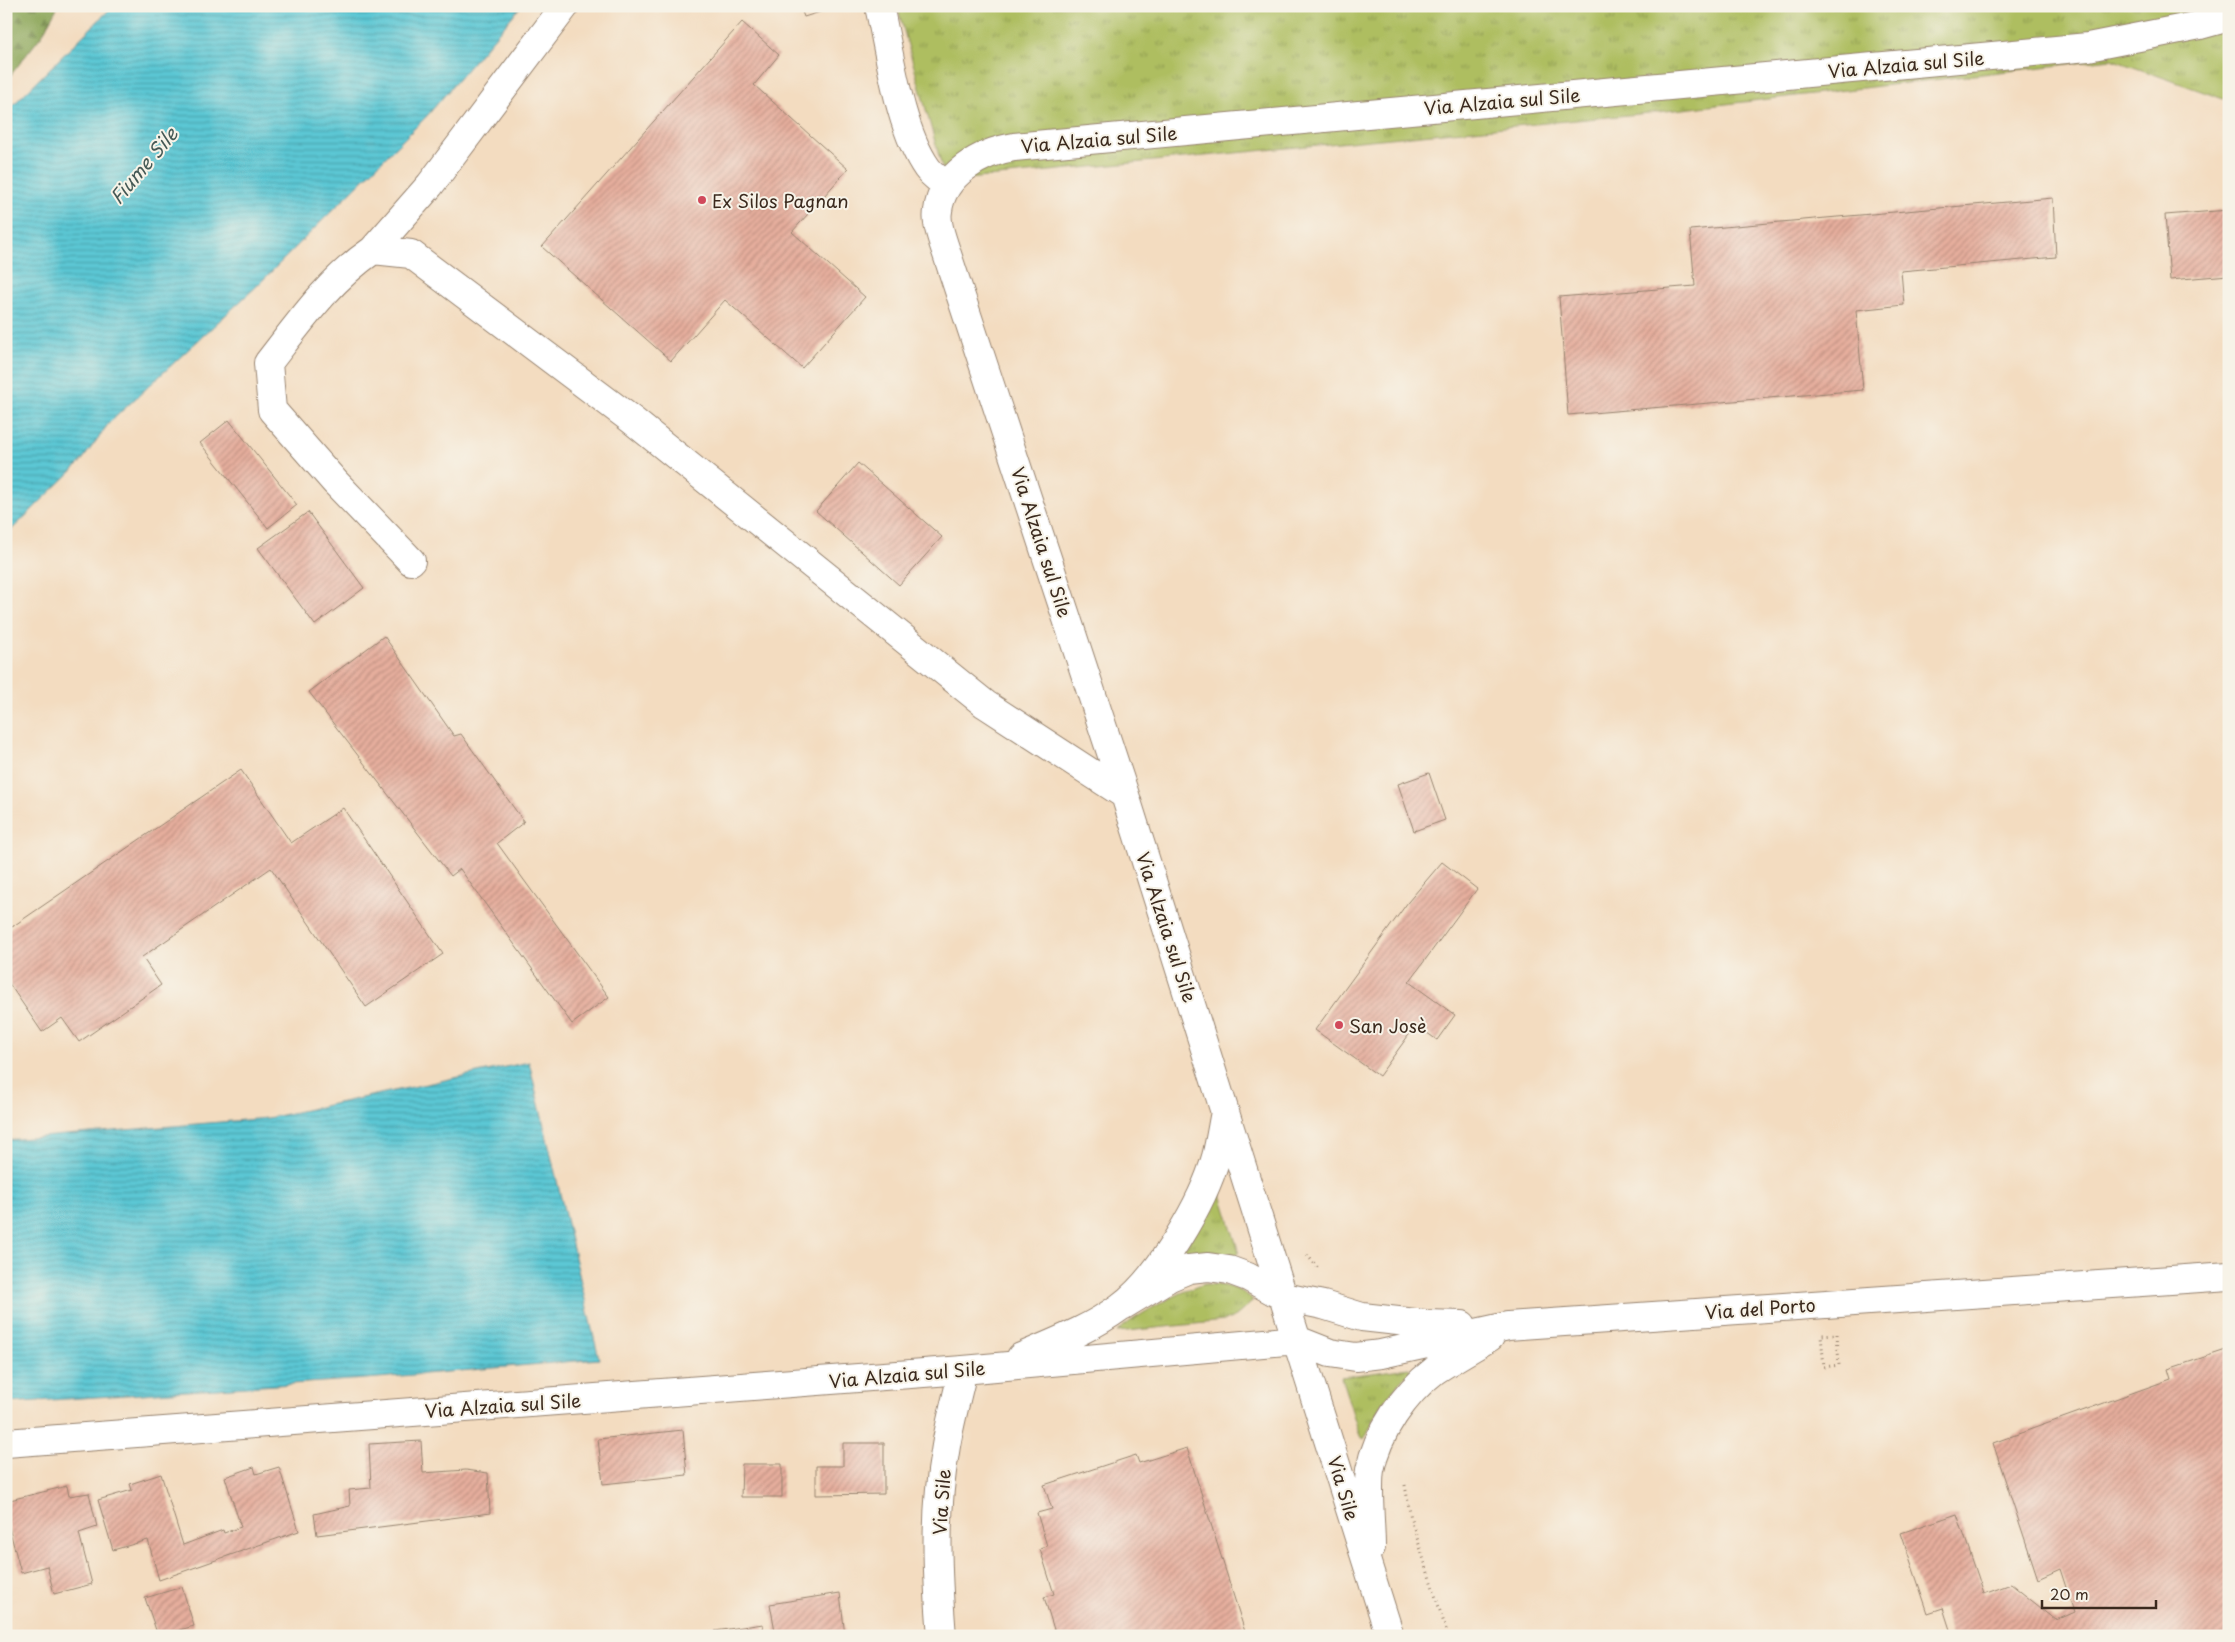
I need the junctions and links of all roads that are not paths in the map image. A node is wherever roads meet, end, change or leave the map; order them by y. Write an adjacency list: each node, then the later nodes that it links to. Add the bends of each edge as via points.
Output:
1 (565, 6): 5 (street, via 430,185)
2 (879, 6): 4 (street, via 909,131 929,170)
3 (2229, 17): 4 (street, Via Alzaia sul Sile, via 2088,47 1014,147 983,156)
4 (947, 186): 7 (street, Via Alzaia sul Sile, via 937,213 943,242)
5 (373, 250): 6 (street, via 350,266 321,295 268,363 272,410 334,482); 7 (street, via 411,254 632,420 985,704)
6 (412, 561)
7 (1125, 794): 8 (street, Via Alzaia sul Sile)
8 (1225, 1110): 10 (street, Via Alzaia sul Sile); 11 (street, Via Alzaia sul Sile, via 1215,1158 1200,1198 1152,1275)
9 (2229, 1276): 12 (street, Via del Porto)
10 (1284, 1297): 11 (street, via 1235,1272 1208,1267 1189,1269 1170,1277); 12 (street, via 1387,1321); 13 (street, Via Alzaia sul Sile)
11 (1122, 1306): 14 (street, Via Alzaia sul Sile, via 1085,1330)
12 (1508, 1326): 13 (street, Via del Porto, via 1381,1354 1356,1356 1330,1353); 17 (street, via 1433,1372 1388,1424 1370,1471)
13 (1297, 1340): 14 (street, Via Alzaia sul Sile); 17 (street, Via Sile)
14 (999, 1366): 15 (street, Via Alzaia sul Sile)
15 (963, 1370): 16 (street, Via Alzaia sul Sile); 18 (street, Via Sile, via 944,1453 938,1515 937,1576)
16 (6, 1443)
17 (1372, 1578): 19 (street, Via Sile)
18 (942, 1636)
19 (1390, 1636)

